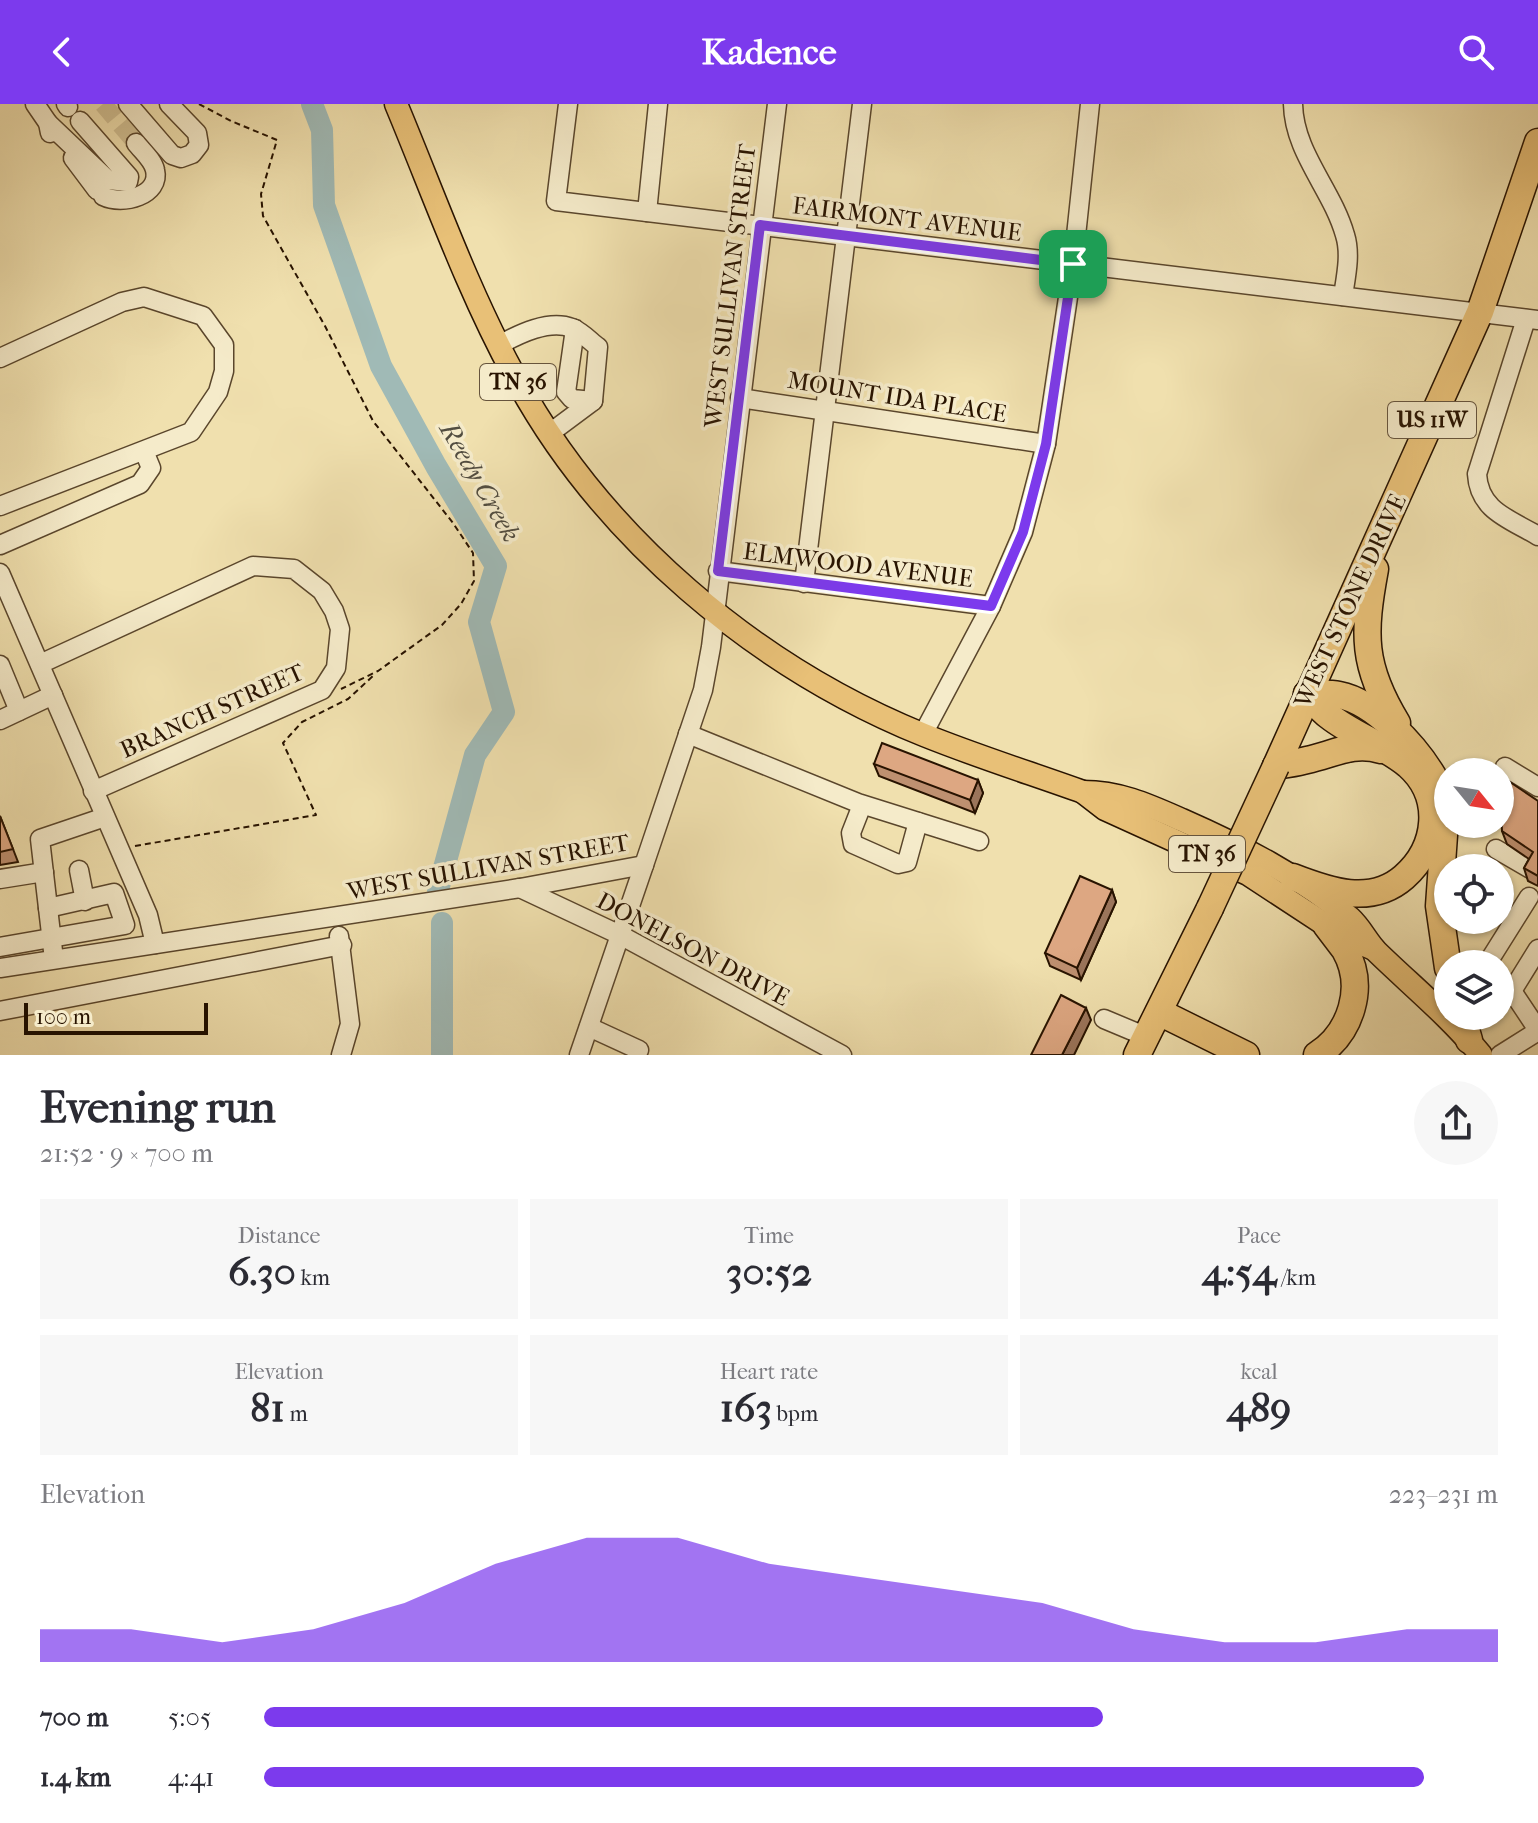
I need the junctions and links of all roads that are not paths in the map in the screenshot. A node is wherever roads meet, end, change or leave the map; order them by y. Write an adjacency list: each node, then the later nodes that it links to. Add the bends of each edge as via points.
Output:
1 (128, 104): 2 (street, via 172,155 181,158 199,145 197,133)
2 (169, 104)
3 (396, 104): 22 (main road, TN 36)
4 (568, 104): 14 (street, FAIRMONT AVENUE, via 556,201)
5 (658, 104): 14 (street)
6 (777, 104): 15 (street, WEST SULLIVAN STREET)
7 (862, 104): 16 (street)
8 (1090, 104): 17 (street)
9 (1293, 104): 18 (street, via 1302,147 1346,237)
10 (42, 110): 11 (street, via 108,180 128,182); 13 (street, via 50,132 104,193 126,202 155,182 155,169)
11 (71, 111)
12 (1538, 142): 19 (highway, WEST STONE DRIVE / US 11W)
13 (136, 143)
14 (647, 212): 15 (street, FAIRMONT AVENUE)
15 (760, 225): 16 (street, FAIRMONT AVENUE); 24 (street, WEST SULLIVAN STREET)
16 (846, 236): 17 (street, FAIRMONT AVENUE); 26 (street)
17 (1073, 264): 18 (street, FAIRMONT AVENUE); 28 (street)
18 (1343, 296): 19 (street, FAIRMONT AVENUE)
19 (1480, 312): 20 (street, FAIRMONT AVENUE); 33 (highway, WEST STONE DRIVE / US 11W)
20 (1532, 319): 34 (street, via 1477,474 1483,500)
21 (575, 329): 22 (street, via 558,324); 25 (street, via 598,347); 25 (street, via 566,392 572,399)
22 (499, 345): 27 (main road, TN 36)
23 (0, 358): 29 (street, via 144,297 203,316 224,345 218,392 191,432)
24 (740, 398): 26 (street, MOUNT IDA PLACE); 36 (street, WEST SULLIVAN STREET)
25 (593, 401): 27 (street)
26 (826, 411): 28 (street, MOUNT IDA PLACE); 38 (street)
27 (550, 433): 41 (main road, TN 36, via 621,523)
28 (1046, 444): 40 (street, via 1023,532)
29 (144, 451): 30 (street); 32 (street, via 151,468 140,484)
30 (55, 485): 31 (street); 32 (street)
31 (0, 506)
32 (68, 516): 35 (street)
33 (1385, 527): 44 (highway, WEST STONE DRIVE / US 11W); 50 (highway, via 1368,618 1370,665)
34 (1538, 536)
35 (0, 545)
36 (718, 571): 38 (street, ELMWOOD AVENUE); 41 (street, WEST SULLIVAN STREET)
37 (0, 573): 39 (street)
38 (804, 583): 40 (street, ELMWOOD AVENUE)
39 (6, 606): 42 (street)
40 (991, 606): 49 (street)
41 (714, 612): 48 (street, WEST SULLIVAN STREET, via 703,690); 49 (main road, TN 36, via 828,689)
42 (40, 664): 45 (street); 54 (street, BRANCH STREET, via 253,566 294,569 322,591 334,611 340,629 336,668 322,690)
43 (0, 665): 46 (street)
44 (1307, 694): 50 (highway, via 1340,695 1370,709); 51 (highway, WEST STONE DRIVE / US 11W)
45 (53, 695): 46 (street); 54 (street)
46 (19, 711): 47 (street)
47 (0, 720)
48 (688, 734): 56 (street); 61 (street, WEST SULLIVAN STREET)
49 (923, 734): 55 (main road, TN 36)
50 (1402, 748): 51 (highway, via 1347,747); 65 (highway, via 1423,781 1434,822 1416,866 1396,884 1370,893 1342,894); 82 (highway, via 1435,778 1443,799 1439,906)
51 (1276, 766): 89 (highway, WEST STONE DRIVE / US 11W, bridge)
52 (1514, 772): 53 (street)
53 (1538, 787)
54 (93, 791): 57 (street)
55 (1083, 792): 65 (main road, TN 36, via 1110,792 1152,807); 74 (main road, TN 36, via 1105,809 1248,874)
56 (862, 805): 58 (street); 58 (street, via 851,833 853,844 898,864 907,862)
57 (105, 817): 64 (street, via 40,839); 67 (street)
58 (918, 822): 59 (street)
59 (979, 841)
60 (1496, 849): 63 (street)
61 (644, 865): 68 (street, WEST SULLIVAN STREET); 75 (street)
62 (79, 870): 71 (street)
63 (1534, 871)
64 (44, 872): 66 (street); 72 (street)
65 (1293, 877): 80 (main road, TN 36, via 1353,920)
66 (0, 879)
67 (135, 885): 69 (street); 77 (street)
68 (520, 888): 73 (street, WEST SULLIVAN STREET); 75 (street, DONELSON DRIVE)
69 (114, 893): 71 (street); 76 (street, via 125,925)
70 (1529, 897): 83 (street)
71 (85, 901): 72 (street)
72 (48, 908): 76 (street)
73 (335, 917): 77 (street, WEST SULLIVAN STREET); 78 (street)
74 (1326, 925): 80 (main road, TN 36); 100 (highway, via 1346,953 1354,977 1354,1002 1345,1028)
75 (620, 935): 91 (street); 98 (street, DONELSON DRIVE)
76 (52, 939): 79 (street); 84 (street)
77 (155, 944): 84 (street, WEST SULLIVAN STREET)
78 (342, 945): 88 (street); 96 (street, via 350,1024)
79 (0, 947)
80 (1374, 949): 93 (main road, TN 36)
81 (1538, 949): 86 (street)
82 (1445, 950)
83 (1496, 950)
84 (55, 960): 85 (street, WEST SULLIVAN STREET)
85 (0, 968)
86 (1514, 978)
87 (1514, 998): 92 (street)
88 (0, 1011)
89 (1159, 1012): 95 (highway, WEST STONE DRIVE / US 11W); 99 (highway)
90 (1104, 1019): 95 (street)
91 (589, 1027): 94 (street); 97 (street)
92 (1538, 1031): 101 (street)
93 (1470, 1037)
94 (639, 1050)
95 (1143, 1051)
96 (341, 1055)
97 (579, 1055)
98 (842, 1055)
99 (1246, 1055)
100 (1317, 1055)
101 (1500, 1055)

